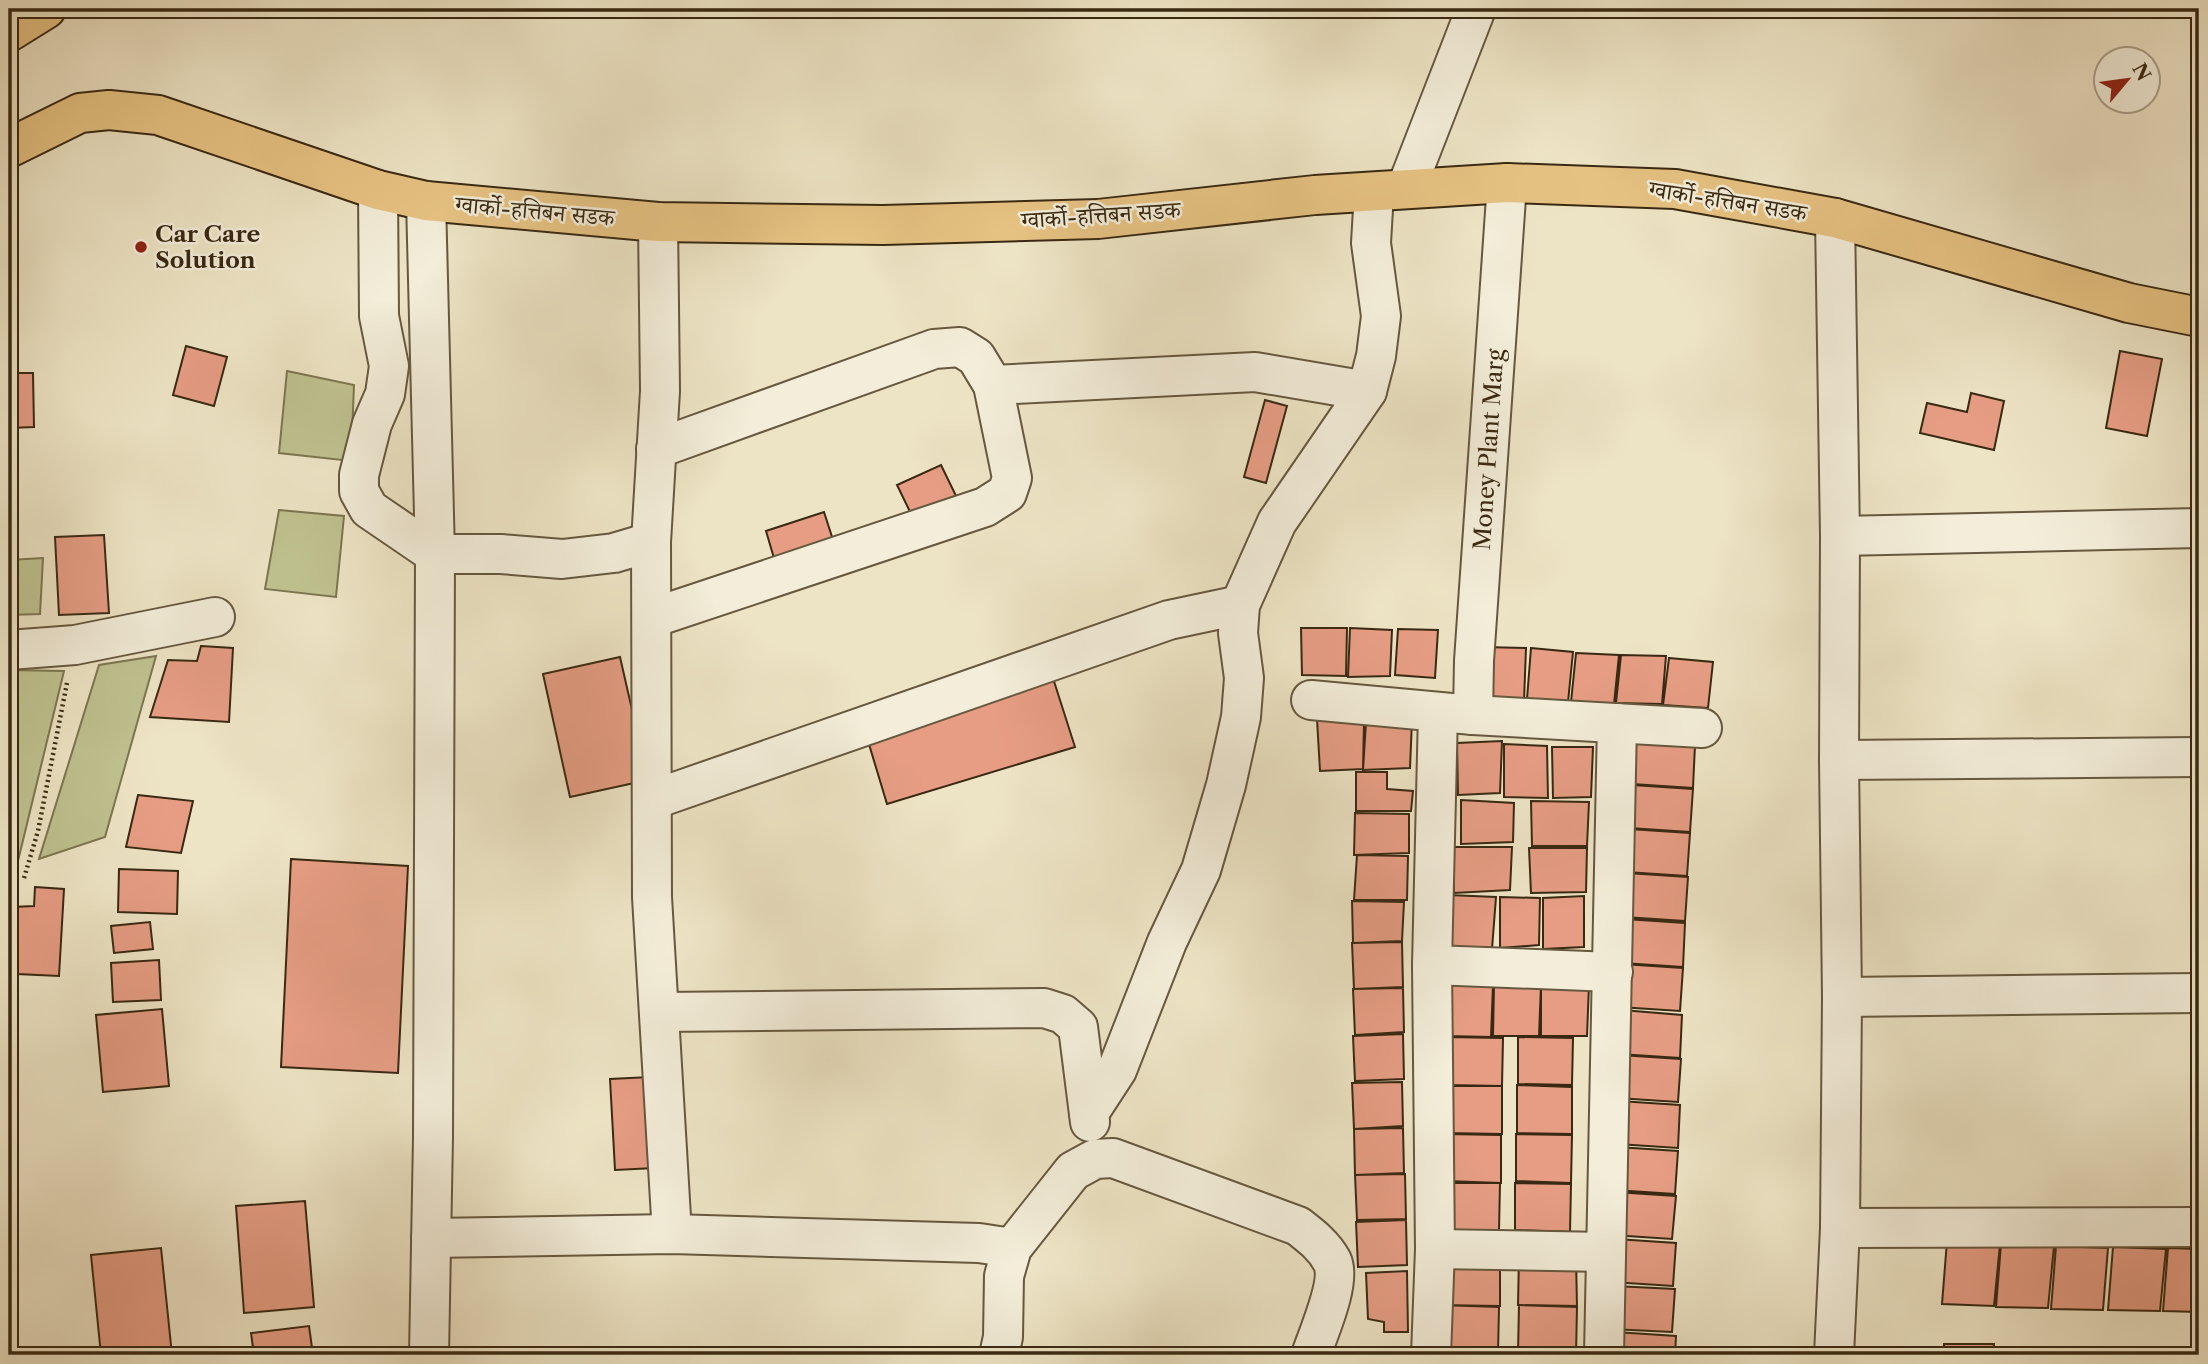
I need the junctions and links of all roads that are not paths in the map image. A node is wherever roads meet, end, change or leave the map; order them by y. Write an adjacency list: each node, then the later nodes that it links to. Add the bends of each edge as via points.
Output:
1 (46, 9): 3 (main road)
2 (1476, 9): 7 (street)
3 (9, 32)
4 (9, 148): 6 (main road, ग्वार्को-हत्तिबन सडक, via 80,113 108,110 158,116)
5 (1507, 183): 7 (main road, ग्वार्को-हत्तिबन सडक); 9 (main road, ग्वार्को-हत्तिबन सडक, via 1675,189); 24 (street, Money Plant Marg, via 1474,661)
6 (378, 190): 8 (main road, ग्वार्को-हत्तिबन सडक); 18 (street, via 379,316 389,366 385,394 359,475 359,491 369,509)
7 (1390, 190): 10 (main road, ग्वार्को-हत्तिबन सडक, via 1098,219 883,225); 13 (street, via 1371,243 1381,316)
8 (426, 201): 10 (main road, ग्वार्को-हत्तिबन सडक); 18 (street)
9 (1835, 218): 11 (main road, ग्वार्को-हत्तिबन सडक, via 2129,303); 16 (street)
10 (658, 222): 14 (street)
11 (2199, 317)
12 (993, 384): 13 (street, via 1255,372); 14 (street, via 976,357 960,347 934,349); 21 (street, via 1012,478 1007,493 985,507)
13 (1367, 391): 19 (street, via 1277,522)
14 (656, 449): 17 (street)
15 (2199, 528): 16 (street)
16 (1840, 536): 28 (street)
17 (651, 541): 18 (street, via 614,553 562,559); 21 (street)
18 (435, 554): 40 (street)
19 (1240, 605): 29 (street, via 1169,620); 35 (street, via 1241,717 1201,870 1117,1070)
20 (215, 617): 22 (street, via 75,645)
21 (652, 618): 29 (street)
22 (9, 650)
23 (1311, 700): 24 (street)
24 (1456, 713): 25 (street); 30 (street, Money Plant Marg)
25 (1617, 723): 26 (street); 31 (street)
26 (1702, 728)
27 (2199, 757): 28 (street)
28 (1839, 760): 33 (street)
29 (652, 800): 34 (street)
30 (1432, 965): 31 (street); 42 (street, Money Plant Marg)
31 (1613, 972): 43 (street)
32 (2199, 993): 33 (street)
33 (1842, 997): 38 (street)
34 (659, 1012): 35 (street, via 1044,1008 1063,1014 1079,1027); 39 (street)
35 (1089, 1113): 36 (street)
36 (1095, 1159): 41 (street, via 1073,1171); 46 (street, via 1113,1158 1298,1226 1318,1242 1333,1263 1334,1282)
37 (2199, 1227): 38 (street)
38 (1840, 1228): 49 (street)
39 (672, 1234): 40 (street); 41 (street, via 979,1242)
40 (431, 1238): 44 (street)
41 (1012, 1248): 45 (street, via 1004,1276)
42 (1436, 1249): 43 (street); 47 (street, Money Plant Marg)
43 (1606, 1252): 48 (street)
44 (429, 1355)
45 (999, 1355)
46 (1311, 1355)
47 (1431, 1355)
48 (1604, 1355)
49 (1834, 1355)

